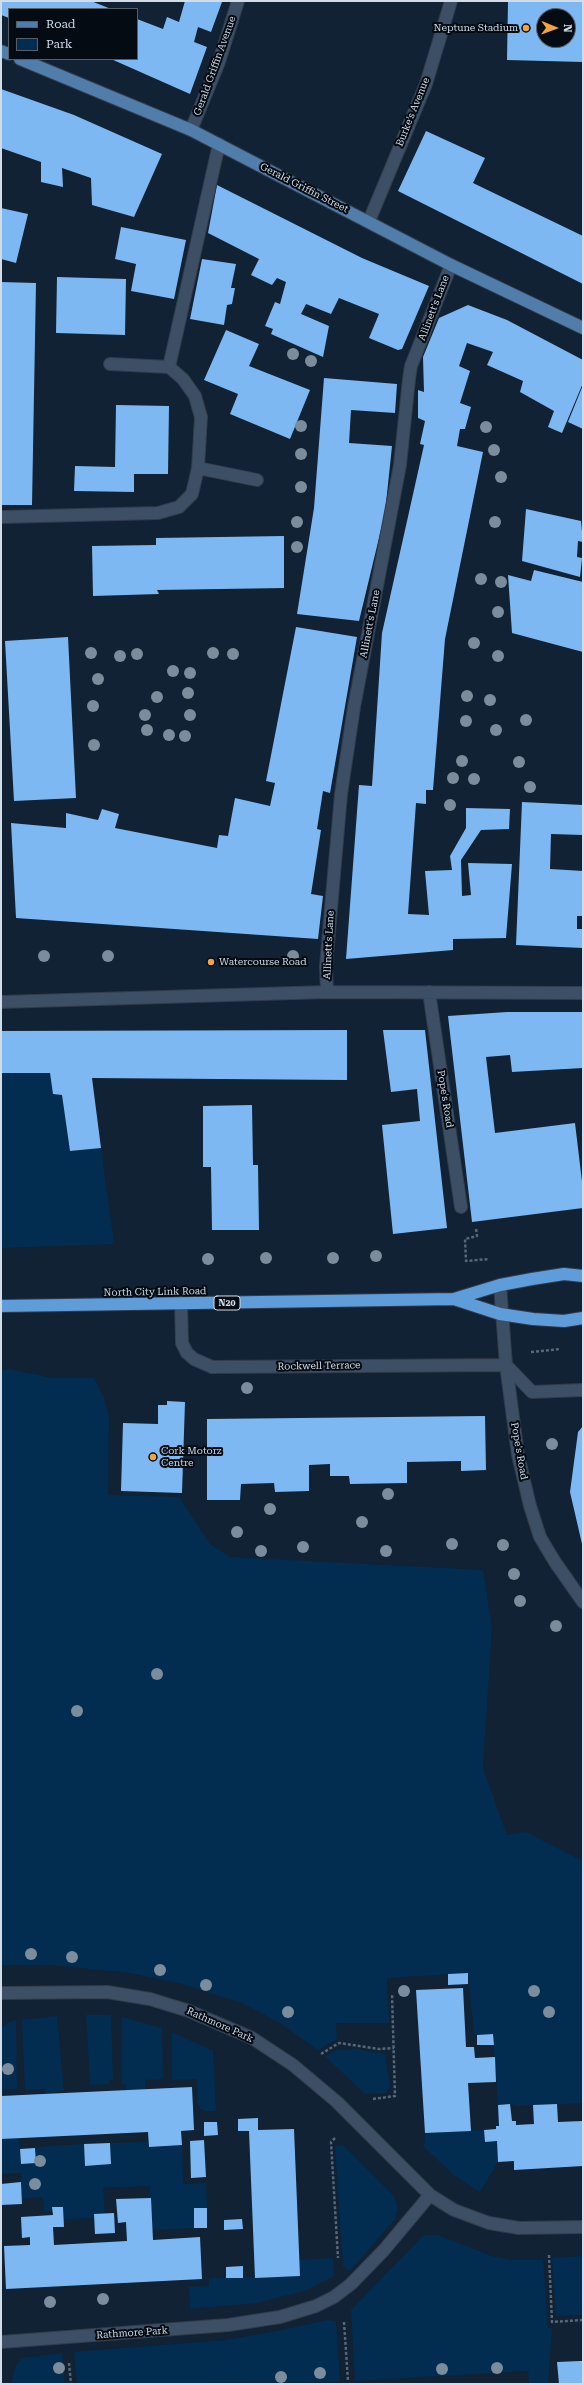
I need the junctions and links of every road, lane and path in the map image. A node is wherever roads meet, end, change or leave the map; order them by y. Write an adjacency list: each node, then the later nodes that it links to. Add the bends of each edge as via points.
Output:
1 (238, 1): 4 (street, Gerald Griffin Avenue, via 219,62)
2 (451, 1): 6 (street, Burke’s Avenue, via 426,84)
3 (22, 60): 4 (main road, Gerald Griffin Street)
4 (192, 130): 5 (main road, Gerald Griffin Street)
5 (219, 144): 6 (main road, Gerald Griffin Street); 10 (street)
6 (369, 221): 7 (main road, Gerald Griffin Street)
7 (451, 265): 8 (main road, Gerald Griffin Street); 14 (street, Allinett's Lane, via 409,379 400,465 354,707 341,794 326,966)
8 (583, 328)
9 (110, 364): 10 (street)
10 (170, 367): 11 (street, via 183,379 195,396 200,417)
11 (198, 468): 12 (street); 13 (street, via 192,494 178,507 158,513)
12 (257, 480)
13 (1, 517)
14 (327, 992): 15 (street); 17 (street)
15 (429, 992): 16 (street); 18 (street, Pope's Road)
16 (583, 993)
17 (1, 1002)
18 (461, 1207)
19 (465, 1239): 20 (path, via 466,1261)
20 (495, 1258)
21 (583, 1276): 22 (highway, North City Link Road / N20, via 564,1274)
22 (500, 1285): 23 (highway, North City Link Road / N20); 26 (street, Pope's Road)
23 (454, 1299): 24 (highway, North City Link Road / N20); 26 (highway, North City Link Road / N20)
24 (181, 1303): 25 (highway, North City Link Road / N20); 28 (street, Rockwell Terrace, via 182,1343 194,1359 212,1366)
25 (1, 1306)
26 (500, 1314): 27 (highway, North City Link Road / N20, via 564,1321); 28 (street, Pope's Road)
27 (583, 1318)
28 (506, 1365): 29 (street, via 532,1392); 30 (street, Pope's Road, via 518,1455 530,1506 544,1543)
29 (583, 1390)
30 (583, 1602)
31 (1, 1993): 37 (street, Rathmore Park, via 107,1992 150,1999 189,2011 252,2038 293,2065 337,2102)
32 (392, 1994): 33 (path)
33 (394, 2048): 34 (path, via 379,2049 339,2043); 35 (path, via 395,2096 374,2098)
34 (319, 2055)
35 (370, 2103)
36 (337, 2134): 40 (path, via 331,2142)
37 (430, 2195): 38 (street, Rathmore Park, via 454,2210 489,2223 519,2228); 43 (street, Rathmore Park, via 384,2250 350,2284 334,2297 316,2306 280,2317 228,2325)
38 (583, 2227)
39 (549, 2259): 42 (path, via 552,2322)
40 (338, 2260)
41 (344, 2314): 45 (path)
42 (583, 2320)
43 (1, 2342)
44 (68, 2360): 46 (path)
45 (348, 2381)
46 (71, 2384)

